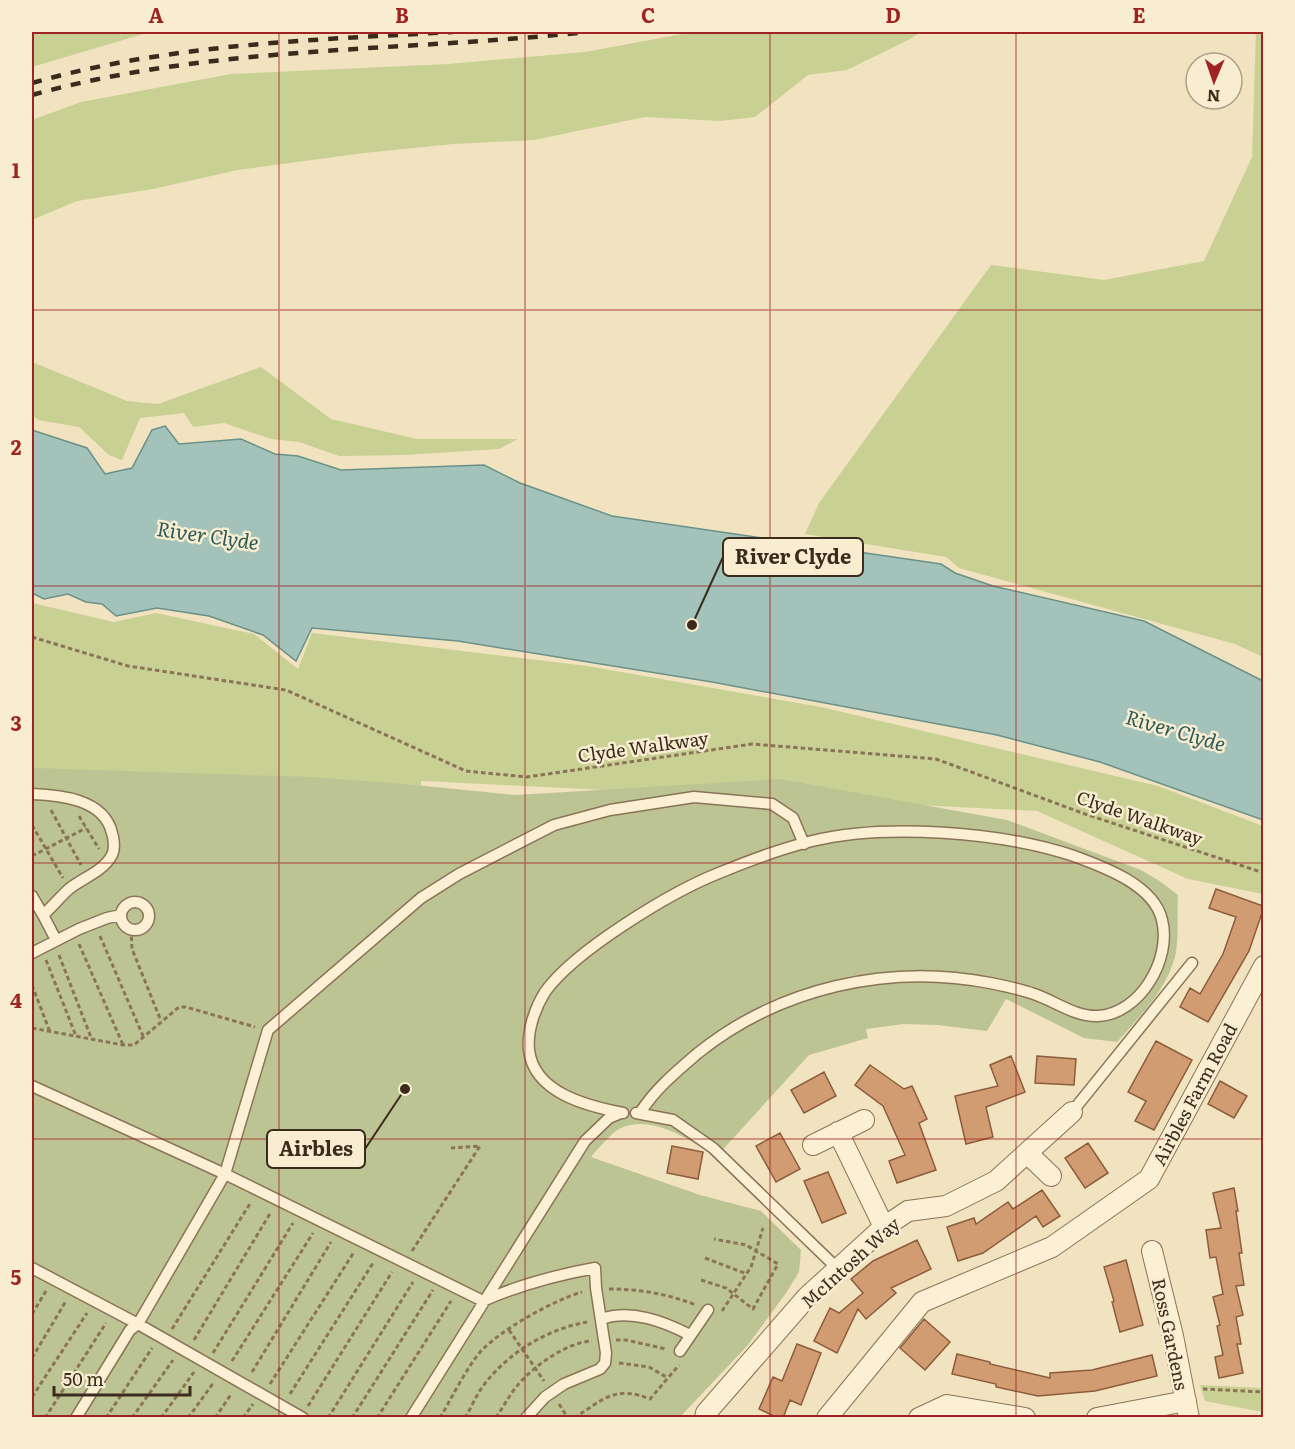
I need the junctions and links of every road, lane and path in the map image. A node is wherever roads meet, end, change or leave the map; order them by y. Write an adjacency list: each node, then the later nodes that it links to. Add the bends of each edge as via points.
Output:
1 (32, 637): 11 (path, Clyde Walkway, via 128,666 286,690 466,771 527,777 752,744 936,759)
2 (37, 794): 3 (lane); 6 (path)
3 (77, 800): 5 (path, via 78,814); 10 (lane, via 94,808 110,826 114,840)
4 (32, 825): 8 (path)
5 (87, 828): 6 (path); 10 (path, via 100,851)
6 (66, 839): 8 (path); 12 (path)
7 (804, 844): 27 (lane, via 794,819 772,804 694,797 610,810 555,825 421,898); 35 (lane, via 678,892 577,960 544,994 535,1013 528,1046 539,1074 571,1099); 36 (lane, via 873,833 972,836 1024,842 1106,867 1139,888 1159,909 1164,943 1156,969 1130,1005 1100,1016 1073,1011 1034,994 964,979 901,976 821,989 762,1011 718,1037 678,1069)
8 (45, 849): 9 (path); 13 (path)
9 (32, 856)
10 (111, 856): 12 (lane, via 102,868)
11 (1263, 873)
12 (87, 877): 13 (lane)
13 (69, 889): 15 (lane)
14 (32, 896): 15 (lane)
15 (43, 915): 20 (lane)
16 (121, 915): 17 (lane); 18 (lane); 18 (lane, via 128,903 146,906 147,923 140,929)
17 (95, 923): 19 (lane); 30 (path)
18 (131, 929): 25 (path, via 132,949)
19 (74, 931): 20 (lane); 32 (path)
20 (55, 941): 21 (lane); 31 (path)
21 (36, 951): 29 (path)
22 (1192, 963): 34 (lane, McIntosh Way)
23 (1263, 966): 107 (street, Airbles Farm Road, via 1149,1179 1052,1247 922,1302)
24 (32, 985): 28 (path)
25 (161, 1022): 27 (path, via 179,1007 186,1007); 30 (path)
26 (32, 1028): 28 (path)
27 (268, 1030): 42 (lane)
28 (50, 1032): 29 (path)
29 (76, 1036): 31 (path)
30 (143, 1036): 32 (path, via 134,1044)
31 (92, 1040): 32 (path)
32 (123, 1045)
33 (32, 1086): 42 (lane)
34 (1072, 1112): 41 (street, McIntosh Way)
35 (623, 1113): 36 (lane); 66 (lane, via 609,1118 585,1141)
36 (640, 1113): 57 (lane, via 673,1120 713,1148)
37 (864, 1120): 38 (street)
38 (838, 1132): 39 (street); 48 (street)
39 (813, 1145)
40 (451, 1148): 55 (path, via 480,1146)
41 (1027, 1153): 43 (street); 48 (street, McIntosh Way, via 996,1181 946,1206 908,1211)
42 (225, 1174): 44 (lane); 71 (lane)
43 (1051, 1176)
44 (258, 1191): 45 (lane); 74 (path)
45 (278, 1200): 46 (lane); 75 (path)
46 (300, 1211): 47 (lane); 79 (path)
47 (320, 1221): 49 (lane); 81 (path)
48 (884, 1227): 57 (street, McIntosh Way)
49 (338, 1230): 51 (lane); 83 (path)
50 (714, 1239): 62 (path, via 746,1245 778,1264 753,1309 726,1288)
51 (361, 1241): 52 (lane); 86 (path)
52 (380, 1251): 55 (lane); 89 (path)
53 (1152, 1251): 88 (street, Ross Gardens)
54 (705, 1258): 59 (path)
55 (402, 1262): 58 (lane); 90 (path)
56 (32, 1268): 60 (lane)
57 (838, 1269): 106 (street, McIntosh Way, via 807,1297 705,1413)
58 (420, 1270): 61 (lane); 99 (path)
59 (747, 1274)
60 (53, 1279): 64 (lane); 69 (path)
61 (440, 1280): 63 (lane); 100 (path)
62 (701, 1280)
63 (459, 1289): 66 (lane); 101 (path)
64 (73, 1290): 65 (lane); 78 (path)
65 (94, 1301): 68 (lane); 87 (path)
66 (483, 1301): 70 (lane, via 557,1275 595,1268); 102 (lane)
67 (708, 1310): 73 (lane)
68 (114, 1311): 71 (lane); 91 (path)
69 (32, 1314)
70 (601, 1319): 73 (lane, via 642,1318); 76 (path, via 551,1332); 80 (lane)
71 (138, 1324): 74 (lane); 92 (lane, via 130,1330)
72 (509, 1330): 76 (path)
73 (690, 1335): 77 (lane)
74 (163, 1338): 75 (lane); 93 (path)
75 (184, 1350): 79 (lane); 94 (path)
76 (522, 1350): 85 (path); 103 (path, via 486,1382)
77 (680, 1351)
78 (32, 1359)
79 (204, 1362): 81 (lane); 95 (path)
80 (605, 1363): 82 (path, via 649,1367); 85 (lane)
81 (223, 1372): 83 (lane); 96 (path)
82 (668, 1378)
83 (242, 1383): 86 (lane); 97 (path)
84 (1263, 1392): 88 (path)
85 (552, 1393): 104 (lane); 105 (path)
86 (261, 1394): 89 (lane); 98 (path)
87 (32, 1397)
88 (1186, 1403): 110 (street)
89 (283, 1406): 90 (lane)
90 (302, 1417)
91 (45, 1418)
92 (76, 1418)
93 (106, 1418)
94 (132, 1418)
95 (161, 1418)
96 (188, 1418)
97 (215, 1418)
98 (243, 1418)
99 (328, 1418)
100 (352, 1418)
101 (377, 1418)
102 (411, 1418)
103 (465, 1418)
104 (526, 1418)
105 (568, 1418)
106 (705, 1418)
107 (826, 1418)
108 (919, 1418): 109 (street, via 947,1405)
109 (1025, 1418)
110 (1097, 1418)

